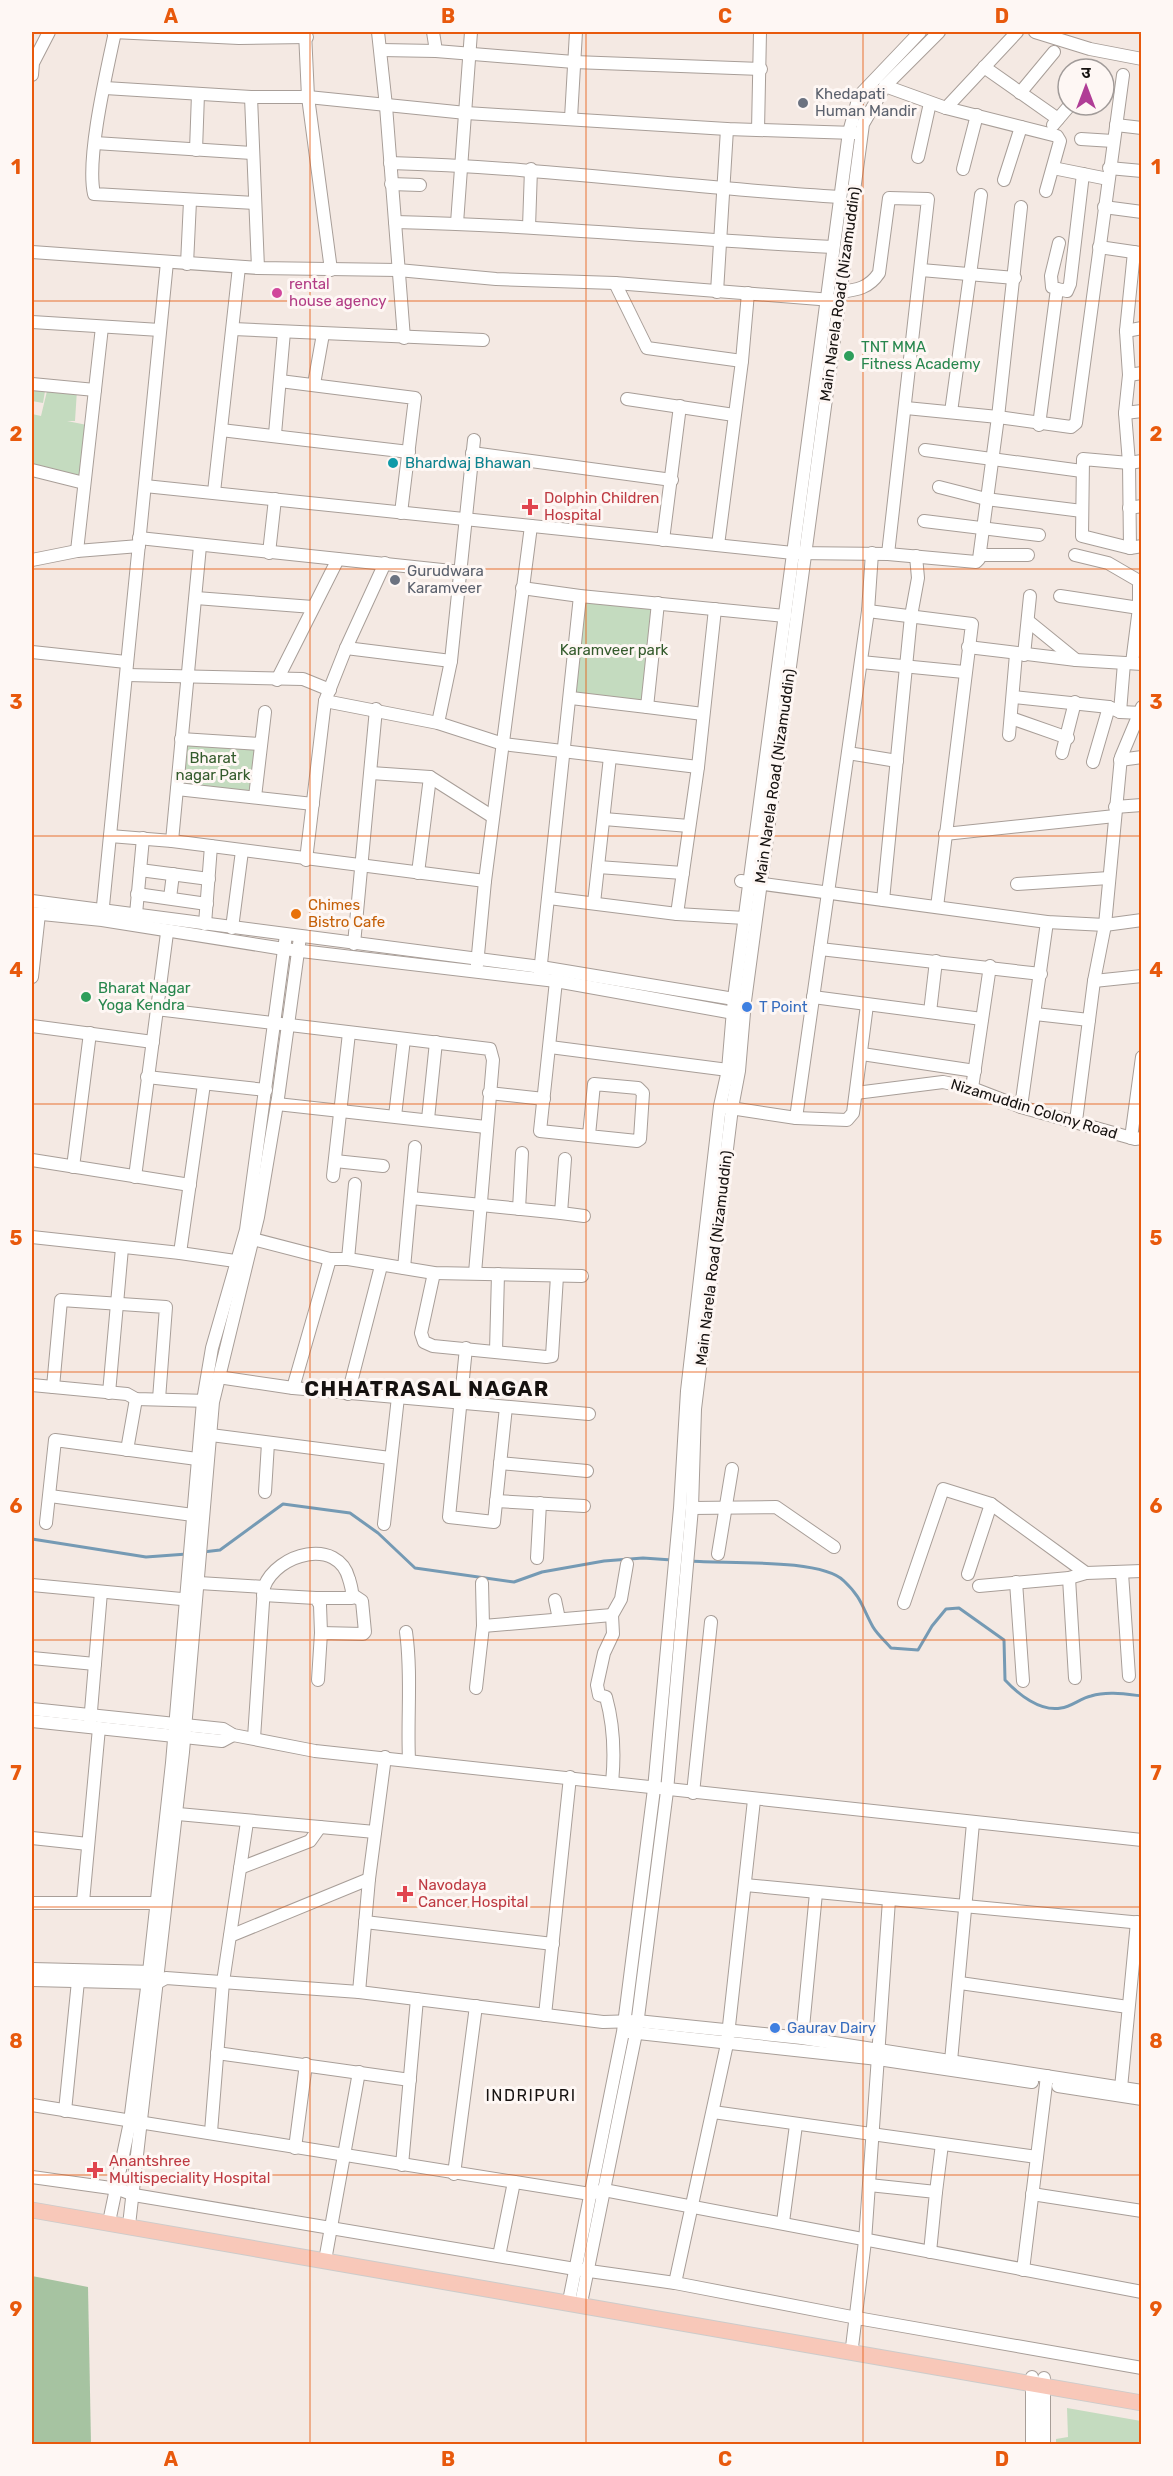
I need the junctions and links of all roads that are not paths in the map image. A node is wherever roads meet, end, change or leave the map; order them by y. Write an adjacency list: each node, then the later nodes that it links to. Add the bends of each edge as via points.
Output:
1 (49, 32): 24 (street, via 33,63)
2 (114, 32): 12 (street); 27 (street)
3 (378, 32): 16 (street)
4 (434, 32): 17 (street)
5 (471, 32): 19 (street)
6 (576, 32): 21 (street)
7 (760, 32): 23 (street)
8 (920, 32): 44 (street, Main Narela Road (Nizamuddin), via 859,96)
9 (939, 32): 26 (street, Main Narela Road (Nizamuddin))
10 (1017, 32): 22 (street)
11 (1035, 32): 20 (street, via 1090,49)
12 (184, 33): 14 (street)
13 (306, 34): 14 (street); 31 (street)
14 (238, 35)
15 (1141, 44): 20 (street)
16 (381, 50): 17 (street); 33 (street)
17 (436, 51): 19 (street)
18 (1054, 52): 28 (street)
19 (470, 55): 21 (street); 35 (street)
20 (1140, 58)
21 (574, 62): 23 (street); 37 (street)
22 (984, 67): 28 (street); 34 (street)
23 (761, 69): 43 (street)
24 (32, 75)
25 (1124, 75): 39 (street)
26 (885, 86): 32 (street); 46 (street, Main Narela Road (Nizamuddin), via 863,124)
27 (105, 88): 29 (street); 49 (street)
28 (1020, 93): 38 (street)
29 (198, 94): 30 (street); 50 (street)
30 (251, 97): 31 (street); 51 (street)
31 (308, 97): 33 (street); 86 (street)
32 (930, 103): 34 (street); 52 (street)
33 (386, 106): 35 (street); 53 (street)
34 (946, 108): 36 (street)
35 (466, 113): 37 (street); 54 (street)
36 (977, 115): 40 (street); 57 (street)
37 (571, 118): 42 (street)
38 (1058, 119): 45 (street)
39 (1116, 125): 41 (street); 48 (street)
40 (1021, 127): 45 (street); 61 (street)
41 (1142, 128)
42 (727, 129): 43 (street); 64 (street)
43 (758, 130): 44 (street)
44 (849, 132): 46 (street); 67 (street, Main Narela Road (Nizamuddin))
45 (1046, 133): 55 (street, via 1058,136 1060,141)
46 (862, 134): 95 (street, Main Narela Road (Nizamuddin))
47 (1081, 139): 48 (street)
48 (1113, 141): 59 (street)
49 (95, 143): 50 (street); 68 (street, via 94,194)
50 (196, 150): 51 (street)
51 (252, 153): 69 (street)
52 (918, 157)
53 (390, 164): 54 (street); 62 (street)
54 (462, 165): 56 (street); 74 (street)
55 (1053, 168): 60 (street); 65 (street)
56 (531, 169): 64 (street); 75 (street)
57 (963, 169)
58 (1142, 171): 59 (street)
59 (1109, 173): 60 (street); 71 (street)
60 (1083, 174): 92 (street, via 1070,284 1067,291)
61 (1004, 180)
62 (392, 184): 63 (street); 73 (street)
63 (420, 185)
64 (723, 190): 67 (street); 76 (street)
65 (1046, 191)
66 (981, 195): 89 (street)
67 (840, 196): 78 (street, Main Narela Road (Nizamuddin))
68 (190, 201): 69 (street); 83 (street)
69 (255, 203): 85 (street)
70 (1021, 207): 90 (street)
71 (1104, 207): 72 (street); 79 (street)
72 (1142, 212)
73 (395, 222): 74 (street); 87 (street)
74 (457, 223): 75 (street)
75 (529, 226): 76 (street)
76 (719, 242): 78 (street); 93 (street)
77 (1059, 243): 92 (street, via 1050,276 1052,287)
78 (833, 247): 95 (street, Main Narela Road (Nizamuddin))
79 (1099, 247): 81 (street); 120 (street, via 1076,423 1071,427)
80 (32, 252): 82 (street)
81 (1138, 253): 101 (street)
82 (167, 262): 83 (street); 100 (street)
83 (187, 264): 84 (street)
84 (239, 267): 85 (street); 99 (street)
85 (258, 268): 86 (street)
86 (331, 270): 87 (street)
87 (398, 270): 91 (street, via 496,279); 104 (street)
88 (921, 270): 89 (street); 95 (street, via 928,199 889,198 879,273 873,283); 114 (street)
89 (972, 276): 90 (street); 116 (street)
90 (1015, 278): 119 (street)
91 (615, 283): 93 (street); 106 (street, via 647,348)
92 (1057, 289): 120 (street)
93 (717, 292): 94 (street)
94 (748, 293): 95 (street); 106 (street)
95 (835, 297): 153 (street, Main Narela Road (Nizamuddin))
96 (32, 322): 97 (street)
97 (102, 327): 100 (street); 111 (street)
98 (1142, 328): 101 (street)
99 (233, 329): 102 (street); 121 (street)
100 (160, 330): 133 (street)
101 (1126, 331): 107 (street)
102 (284, 332): 103 (street); 108 (street)
103 (322, 334): 104 (street); 110 (street)
104 (404, 338): 105 (street)
105 (483, 340)
106 (742, 361): 118 (street)
107 (1135, 374): 117 (street)
108 (280, 381): 110 (street); 122 (street)
109 (32, 384): 111 (street)
110 (314, 384): 125 (street, via 415,398)
111 (95, 390): 132 (street)
112 (627, 399): 113 (street)
113 (680, 406): 118 (street); 131 (street)
114 (906, 408): 116 (street); 155 (street)
115 (1142, 411): 117 (street)
116 (951, 412): 119 (street)
117 (1125, 413): 128 (street)
118 (734, 415): 148 (street)
119 (998, 417): 120 (street); 127 (street)
120 (1039, 424)
121 (221, 430): 122 (street); 135 (street)
122 (275, 434): 125 (street)
123 (474, 440): 126 (street)
124 (925, 450): 127 (street)
125 (409, 452): 140 (street)
126 (472, 453): 131 (street); 141 (street)
127 (991, 459): 130 (street); 137 (street)
128 (1135, 462): 130 (street, via 1083,459); 138 (street)
129 (32, 470): 132 (street)
130 (1082, 471): 139 (street)
131 (672, 480): 146 (street)
132 (84, 483): 151 (street)
133 (145, 486): 135 (street); 147 (street)
134 (939, 487): 137 (street)
135 (214, 492): 136 (street)
136 (275, 499): 140 (street); 152 (street)
137 (986, 499): 139 (street); 144 (street)
138 (1135, 507): 150 (street)
139 (1082, 511): 150 (street, via 1082,536)
140 (401, 513): 141 (street)
141 (465, 520): 143 (street); 163 (street)
142 (924, 521): 144 (street)
143 (531, 526): 146 (street); 164 (street)
144 (984, 530): 145 (street); 156 (street)
145 (1039, 535)
146 (663, 540): 148 (street)
147 (139, 542): 149 (street); 151 (street); 183 (street)
148 (718, 545): 153 (street)
149 (200, 546): 152 (street); 168 (street)
150 (1136, 547)
151 (77, 551): 161 (street)
152 (269, 553): 160 (street)
153 (800, 553): 154 (street); 174 (street, Main Narela Road (Nizamuddin)); 243 (street, Main Narela Road (Nizamuddin))
154 (872, 554): 155 (street); 173 (street)
155 (888, 554): 159 (street)
156 (980, 555): 157 (street); 159 (street, via 976,562)
157 (1028, 555)
158 (1075, 555): 171 (street, via 1108,563 1139,581)
159 (916, 556): 175 (street, via 918,578)
160 (338, 559): 162 (street); 170 (street)
161 (32, 560)
162 (385, 563): 163 (street); 178 (street)
163 (461, 572): 182 (street)
164 (522, 588): 167 (street); 207 (street)
165 (1030, 596): 176 (street)
166 (1060, 596): 171 (street)
167 (580, 597): 169 (street); 193 (street)
168 (196, 598): 170 (street); 189 (street)
169 (658, 603): 172 (street); 195 (street)
170 (313, 607): 190 (street)
171 (1139, 608): 185 (street)
172 (715, 609): 174 (street); 200 (street)
173 (868, 611): 175 (street); 184 (street)
174 (785, 616): 243 (street, Main Narela Road (Nizamuddin))
175 (911, 616): 177 (street, via 972,624); 186 (street)
176 (1028, 621): 180 (street); 181 (street)
177 (968, 647): 180 (street); 187 (street)
178 (346, 648): 182 (street); 191 (street)
179 (32, 652): 183 (street)
180 (1020, 654): 181 (street); 192 (street)
181 (1076, 660): 185 (street)
182 (451, 661): 202 (street)
183 (126, 662): 188 (street)
184 (861, 662): 186 (street); 209 (street)
185 (1133, 663): 197 (street)
186 (906, 665): 187 (street); 214 (street)
187 (964, 672): 227 (street)
188 (127, 675): 189 (street); 228 (street)
189 (186, 676): 190 (street); 205 (street)
190 (277, 680): 191 (street, via 303,679)
191 (327, 696): 196 (street); 221 (street)
192 (1013, 696): 194 (street); 201 (street)
193 (571, 698): 195 (street); 208 (street)
194 (1076, 702): 197 (street); 204 (street)
195 (646, 707): 200 (street)
196 (376, 709): 202 (street); 217 (street)
197 (1114, 709): 199 (street); 215 (street)
198 (265, 711): 206 (street)
199 (1141, 711): 213 (street)
200 (703, 714): 216 (street)
201 (1011, 718): 203 (street); 204 (street)
202 (438, 723): 207 (street)
203 (1009, 735)
204 (1068, 738): 210 (street)
205 (181, 739): 206 (street); 219 (street)
206 (261, 744): 220 (street)
207 (503, 744): 208 (street); 224 (street)
208 (566, 752): 211 (street); 248 (street)
209 (848, 753): 214 (street); 245 (street)
210 (1062, 753)
211 (610, 757): 216 (street); 225 (street)
212 (1142, 757): 213 (street)
213 (1120, 760): 223 (street)
214 (897, 761): 249 (street)
215 (1093, 762)
216 (698, 767): 226 (street)
217 (370, 773): 218 (street); 234 (street)
218 (430, 777): 224 (street); 237 (street)
219 (177, 789): 220 (street); 230 (street)
220 (255, 798): 221 (street)
221 (313, 804): 233 (street)
222 (1142, 805): 223 (street)
223 (1115, 811): 227 (street); 240 (street)
224 (493, 817): 242 (street)
225 (604, 819): 226 (street); 235 (street)
226 (689, 826): 238 (street)
227 (945, 834): 253 (street)
228 (110, 836): 229 (street); 255 (street)
229 (143, 838): 230 (street); 236 (street)
230 (172, 841): 231 (street)
231 (211, 846): 232 (street); 241 (street)
232 (242, 851): 233 (street); 263 (street)
233 (306, 860): 234 (street)
234 (362, 867): 237 (street); 267 (street)
235 (598, 867): 238 (street); 251 (street)
236 (140, 870): 239 (street); 246 (street)
237 (418, 873): 242 (street)
238 (683, 873): 257 (street)
239 (173, 874): 241 (street); 247 (street)
240 (1109, 878): 244 (street); 262 (street)
241 (209, 879): 252 (street)
242 (485, 881): 271 (street)
243 (750, 882): 245 (street); 258 (street, Main Narela Road (Nizamuddin)); 283 (street, Main Narela Road (Nizamuddin))
244 (1017, 884)
245 (828, 892): 249 (street); 269 (street)
246 (137, 894): 247 (street); 256 (street)
247 (170, 898): 252 (street)
248 (549, 898): 251 (street); 274 (street)
249 (883, 900): 253 (street)
250 (32, 901): 255 (street)
251 (594, 903): 257 (street)
252 (207, 904): 261 (street)
253 (937, 907): 260 (street)
254 (35, 914): 255 (street); 278 (street)
255 (102, 914): 256 (street); 264 (street)
256 (136, 914): 261 (street)
257 (677, 914): 258 (street)
258 (745, 918): 283 (street, Main Narela Road (Nizamuddin))
259 (1142, 920): 262 (street)
260 (1047, 922): 262 (street); 276 (street)
261 (205, 924): 263 (street)
262 (1105, 925): 281 (street)
263 (232, 928): 265 (street)
264 (167, 933): 268 (street); 285 (street)
265 (286, 935): 266 (street); 268 (street)
266 (300, 937): 267 (street); 270 (street)
267 (354, 944): 271 (street)
268 (284, 949): 270 (street); 291 (street)
269 (820, 949): 272 (street); 282 (street)
270 (299, 951): 275 (street); 293 (street)
271 (478, 958): 274 (street); 275 (street)
272 (936, 961): 273 (street); 286 (street)
273 (990, 966): 276 (street); 289 (street)
274 (541, 967): 279 (street); 283 (street)
275 (476, 972): 279 (street)
276 (1041, 974): 288 (street)
277 (1142, 976): 281 (street)
278 (32, 977)
279 (540, 980): 280 (street)
280 (556, 981): 287 (street); 299 (street)
281 (1094, 981): 290 (street)
282 (813, 997): 284 (street); 317 (street)
283 (740, 1000): 287 (street, Main Narela Road (Nizamuddin))
284 (867, 1005): 286 (street); 300 (street)
285 (156, 1009): 291 (street); 297 (street)
286 (930, 1012): 289 (street)
287 (738, 1014): 302 (street, Main Narela Road (Nizamuddin)); 313 (street, Main Narela Road (Nizamuddin), via 739,1071)
288 (1035, 1014): 290 (street); 314 (street)
289 (982, 1019): 303 (street)
290 (1089, 1020): 319 (street)
291 (274, 1025): 293 (street); 308 (street)
292 (32, 1026): 294 (street)
293 (289, 1026): 295 (street); 312 (street)
294 (90, 1033): 297 (street); 329 (street)
295 (349, 1033): 296 (street); 315 (street)
296 (404, 1039): 298 (street); 316 (street)
297 (153, 1042): 304 (street)
298 (436, 1042): 309 (street, via 490,1049 493,1060); 318 (street)
299 (550, 1047): 302 (street); 311 (street)
300 (862, 1054): 303 (street, Nizamuddin Colony Road); 310 (street)
301 (1142, 1057): 305 (street)
302 (728, 1070): 313 (street, Main Narela Road (Nizamuddin))
303 (975, 1071): 307 (street)
304 (147, 1077): 306 (street); 330 (street)
305 (1140, 1082): 322 (street)
306 (204, 1084): 308 (street); 333 (street)
307 (972, 1088): 310 (street, Nizamuddin Colony Road, via 943,1082); 314 (street, Nizamuddin Colony Road)
308 (266, 1090): 340 (street)
309 (489, 1093): 311 (street); 320 (street)
310 (856, 1093): 317 (street, via 853,1113 847,1120)
311 (544, 1099): 321 (street, via 540,1131)
312 (277, 1104): 315 (street); 340 (street)
313 (726, 1107): 317 (street); 383 (street, Main Narela Road (Nizamuddin), via 695,1410); 389 (street, Main Narela Road (Nizamuddin), via 687,1391)
314 (1021, 1107): 319 (street, Nizamuddin Colony Road)
315 (340, 1112): 316 (street); 327 (street)
316 (395, 1116): 318 (street)
317 (796, 1118)
318 (428, 1119): 320 (street)
319 (1076, 1121): 322 (street, Nizamuddin Colony Road)
320 (486, 1127): 335 (street)
321 (589, 1135): 321 (street, via 638,1141 643,1093 638,1088 594,1084)
322 (1136, 1138)
323 (415, 1147): 334 (street)
324 (522, 1153): 336 (street)
325 (565, 1159): 337 (street)
326 (32, 1160): 329 (street)
327 (335, 1161): 328 (street); 331 (street)
328 (383, 1166)
329 (73, 1167): 330 (street)
330 (135, 1176): 333 (street)
331 (333, 1176)
332 (355, 1184): 344 (street)
333 (190, 1185): 342 (street)
334 (411, 1198): 335 (street); 347 (street)
335 (481, 1206): 336 (street); 349 (street)
336 (519, 1209): 337 (street)
337 (561, 1213): 338 (street)
338 (584, 1216)
339 (32, 1238): 341 (street)
340 (248, 1239): 343 (street); 345 (street)
341 (122, 1248): 342 (street); 353 (street)
342 (180, 1252): 345 (street)
343 (330, 1259): 344 (street); 359 (street)
344 (348, 1259): 346 (street)
345 (242, 1262): 356 (street); 365 (street, via 212,1348)
346 (381, 1266): 347 (street); 361 (street)
347 (404, 1268): 348 (street)
348 (434, 1273): 349 (street); 354 (street, via 421,1333 424,1342)
349 (475, 1273): 350 (street)
350 (498, 1274): 351 (street); 355 (street)
351 (557, 1276): 352 (street); 355 (street, via 552,1356)
352 (582, 1276)
353 (117, 1305): 358 (street, via 61,1300); 360 (street); 364 (street, via 166,1307)
354 (466, 1348): 355 (street); 366 (street)
355 (496, 1351)
356 (218, 1377): 359 (street); 365 (street)
357 (32, 1385): 358 (street)
358 (53, 1387): 360 (street)
359 (293, 1388): 361 (street)
360 (109, 1393): 363 (street, via 128,1394)
361 (348, 1394): 362 (street)
362 (398, 1397): 366 (street); 372 (street)
363 (136, 1399): 364 (street); 371 (street)
364 (159, 1399): 365 (street)
365 (208, 1401): 369 (street)
366 (459, 1402): 367 (street); 379 (street, via 449,1517 494,1522)
367 (506, 1407): 368 (street); 374 (street)
368 (589, 1414)
369 (204, 1434): 370 (street); 373 (street); 387 (street)
370 (268, 1443): 372 (street); 377 (street)
371 (127, 1450): 373 (street); 378 (street, via 55,1440)
372 (390, 1458): 386 (street)
373 (197, 1459): 387 (street)
374 (500, 1463): 376 (street); 379 (street)
375 (732, 1469): 384 (street)
376 (587, 1471)
377 (265, 1492)
378 (50, 1496): 385 (street); 387 (street)
379 (496, 1501): 380 (street)
380 (540, 1503): 382 (street); 391 (street)
381 (991, 1504): 395 (street); 397 (street); 409 (street, via 943,1489)
382 (584, 1506)
383 (692, 1508): 384 (street); 389 (street, Main Narela Road (Nizamuddin))
384 (726, 1508): 388 (street, via 776,1508); 390 (street)
385 (46, 1523)
386 (384, 1524)
387 (196, 1526): 394 (street)
388 (834, 1547)
389 (682, 1548): 432 (street)
390 (718, 1554)
391 (537, 1558)
392 (627, 1564): 410 (street, via 621,1599)
393 (1142, 1571): 396 (street)
394 (196, 1573): 403 (street); 407 (street); 407 (street)
395 (1086, 1573): 396 (street); 398 (street)
396 (1122, 1573): 418 (street)
397 (968, 1574)
398 (1069, 1578): 399 (street); 419 (street)
399 (1016, 1582): 402 (street); 421 (street)
400 (482, 1584): 413 (street)
401 (32, 1585): 404 (street)
402 (979, 1586)
403 (264, 1591): 405 (street, via 267,1578 301,1554 326,1554 346,1569); 406 (street); 427 (street)
404 (101, 1592): 407 (street); 417 (street)
405 (353, 1596): 406 (street); 415 (street, via 362,1601 365,1632)
406 (316, 1598): 415 (street)
407 (191, 1600): 426 (street)
408 (555, 1600): 411 (street)
409 (904, 1603)
410 (612, 1616): 411 (street); 431 (street, via 613,1634 597,1685 599,1695 606,1697 612,1719)
411 (559, 1619): 413 (street)
412 (711, 1622): 433 (street)
413 (483, 1626): 422 (street)
414 (406, 1632): 429 (street, via 410,1660)
415 (321, 1633): 420 (street)
416 (32, 1658): 417 (street)
417 (95, 1664): 425 (street)
418 (1129, 1676)
419 (1075, 1678)
420 (318, 1680)
421 (1023, 1681)
422 (476, 1688)
423 (32, 1709): 425 (street)
424 (32, 1721): 425 (street)
425 (93, 1724): 426 (street); 442 (street)
426 (179, 1730): 427 (street, via 223,1729 233,1736); 435 (street)
427 (254, 1738): 428 (street, via 315,1751)
428 (385, 1757): 429 (street); 439 (street)
429 (409, 1760): 430 (street)
430 (570, 1777): 431 (street); 455 (street)
431 (612, 1783): 432 (street)
432 (661, 1790): 433 (street); 467 (street)
433 (693, 1793): 434 (street)
434 (754, 1800): 437 (street); 445 (street)
435 (171, 1813): 436 (street); 450 (street)
436 (247, 1822): 438 (street); 443 (street)
437 (973, 1822): 441 (street); 451 (street)
438 (320, 1827): 439 (street); 443 (street, via 310,1841)
439 (375, 1832): 444 (street)
440 (32, 1838): 442 (street)
441 (1142, 1840)
442 (88, 1844): 448 (street)
443 (240, 1868): 454 (street)
444 (369, 1879): 452 (street); 454 (street)
445 (745, 1886): 446 (street); 468 (street)
446 (816, 1893): 447 (street); 469 (street)
447 (890, 1900): 451 (street); 472 (street)
448 (83, 1902): 449 (street); 450 (street)
449 (32, 1903)
450 (161, 1903): 457 (street)
451 (967, 1905): 453 (street); 461 (street)
452 (365, 1922): 455 (street); 462 (street)
453 (1139, 1923): 465 (street)
454 (230, 1936): 460 (street)
455 (553, 1944): 466 (street)
456 (32, 1969): 457 (street)
457 (156, 1978): 459 (street); 460 (street); 484 (street)
458 (32, 1980): 459 (street)
459 (78, 1981): 482 (street)
460 (223, 1982): 462 (street); 471 (street)
461 (960, 1983): 465 (street); 473 (street)
462 (359, 1992): 463 (street)
463 (417, 1999): 464 (street); 476 (street)
464 (476, 2006): 466 (street); 493 (street)
465 (1128, 2007): 478 (street)
466 (545, 2015): 467 (street)
467 (630, 2027): 468 (street); 470 (street); 498 (street); 501 (street)
468 (729, 2030): 469 (street); 470 (street)
469 (802, 2038): 472 (street)
470 (727, 2043): 472 (street); 483 (street)
471 (217, 2053): 474 (street); 486 (street)
472 (878, 2054): 473 (street); 477 (street); 487 (street)
473 (951, 2061): 477 (street)
474 (306, 2064): 475 (street); 489 (street)
475 (359, 2072): 476 (street); 490 (street)
476 (410, 2080): 492 (street)
477 (1046, 2080): 478 (street); 480 (street); 491 (street)
478 (1121, 2088): 479 (street)
479 (1142, 2091)
480 (1142, 2099)
481 (32, 2105): 482 (street)
482 (65, 2111): 484 (street)
483 (713, 2112): 485 (street); 504 (street)
484 (136, 2123): 486 (street); 497 (street); 500 (street)
485 (796, 2125): 487 (street); 509 (street)
486 (211, 2132): 489 (street)
487 (873, 2135): 488 (street); 496 (street)
488 (942, 2144): 491 (street); 499 (street)
489 (295, 2148): 490 (street)
490 (345, 2157): 492 (street); 510 (street)
491 (1037, 2157): 502 (street)
492 (402, 2165): 493 (street)
493 (454, 2174): 495 (street)
494 (32, 2177): 497 (street)
495 (514, 2182): 501 (street); 514 (street)
496 (869, 2185): 499 (street); 511 (street)
497 (118, 2189): 500 (street); 507 (street)
498 (604, 2190): 501 (street); 504 (street); 515 (street)
499 (936, 2192): 512 (street)
500 (134, 2194): 508 (street); 510 (street)
501 (590, 2194): 515 (street)
502 (1032, 2194): 506 (street); 516 (street)
503 (32, 2202): 507 (main road)
504 (690, 2207): 509 (street); 517 (street)
505 (32, 2210): 507 (main road)
506 (1142, 2211)
507 (111, 2218): 508 (main road)
508 (130, 2222): 513 (main road); 523 (main road)
509 (783, 2222): 511 (street)
510 (332, 2228): 513 (street); 514 (street)
511 (865, 2241): 512 (street); 520 (street)
512 (930, 2252): 516 (street)
513 (326, 2255): 519 (main road)
514 (499, 2256): 515 (street)
515 (581, 2270): 517 (street); 519 (street)
516 (1023, 2270): 518 (street)
517 (675, 2283): 520 (street)
518 (1142, 2292)
519 (576, 2297): 521 (main road)
520 (857, 2318): 521 (street); 522 (street)
521 (852, 2347): 523 (main road)
522 (1142, 2368)
523 (1038, 2380): 524 (main road); 525 (main road); 526 (street); 527 (street)
524 (1142, 2395)
525 (1142, 2403)
526 (1032, 2445)
527 (1044, 2445)

